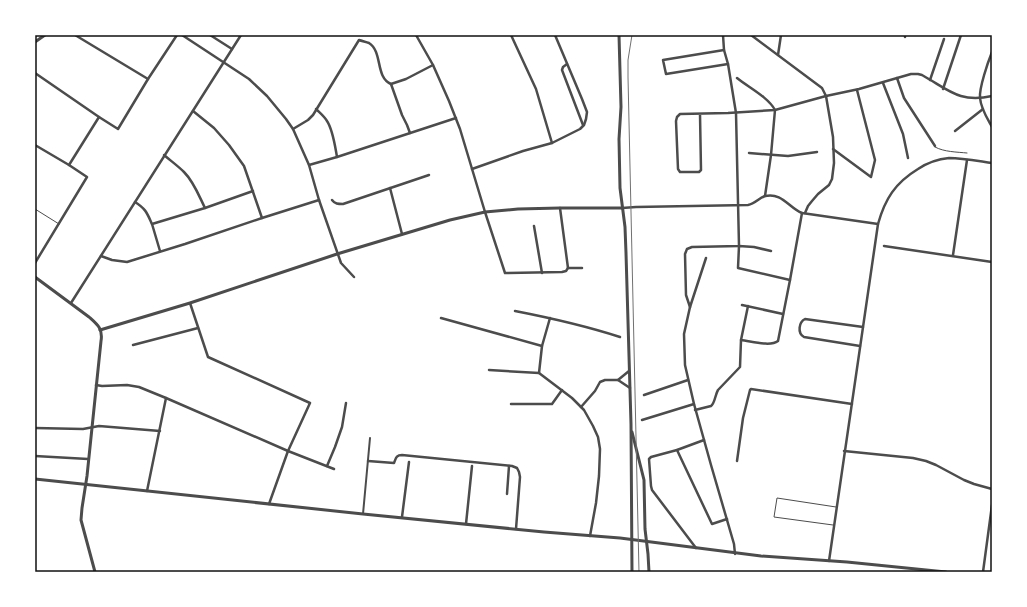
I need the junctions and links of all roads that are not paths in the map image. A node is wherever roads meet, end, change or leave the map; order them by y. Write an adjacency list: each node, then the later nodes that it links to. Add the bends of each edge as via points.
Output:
1 (44, 35): 16 (street)
2 (75, 35): 28 (street)
3 (177, 35): 28 (street)
4 (182, 35): 21 (street)
5 (210, 35): 17 (street)
6 (241, 35): 17 (street)
7 (416, 35): 24 (street)
8 (511, 35): 50 (street, via 536,89)
9 (555, 35): 22 (street)
10 (619, 35): 76 (street)
11 (723, 35): 18 (street)
12 (752, 35): 20 (street)
13 (781, 35): 20 (street)
14 (961, 35): 32 (street)
15 (944, 39): 29 (street)
16 (35, 42)
17 (232, 49): 21 (street)
18 (724, 50): 23 (street); 23 (street, via 663,60 666,74)
19 (992, 52): 36 (street, via 980,90)
20 (778, 55): 34 (street, via 822,88)
21 (224, 62): 40 (street); 47 (street, via 249,79 267,96)
22 (567, 64): 45 (street, via 587,112); 45 (street, via 562,70)
23 (728, 64): 41 (street)
24 (433, 65): 31 (street); 44 (street)
25 (35, 73): 43 (street)
26 (737, 78): 39 (street)
27 (897, 78): 29 (street, via 914,74); 30 (street); 52 (street, via 904,98)
28 (148, 79): 43 (street, via 118,129)
29 (930, 80): 32 (street)
30 (883, 83): 33 (street); 60 (street, via 903,134)
31 (391, 84): 37 (street, via 386,82 383,76 374,49 367,42 359,40); 49 (street)
32 (943, 89): 36 (street, via 957,96)
33 (857, 90): 34 (street); 53 (street, via 875,160 871,177)
34 (826, 96): 39 (street); 53 (street)
35 (992, 96): 36 (street)
36 (980, 98): 38 (street)
37 (316, 109): 47 (street, via 308,120); 59 (street, via 328,122)
38 (983, 109): 46 (street); 48 (street)
39 (775, 110): 41 (street); 57 (street)
40 (193, 111): 58 (street); 68 (street, via 214,128 229,145 244,166)
41 (736, 113): 42 (street); 73 (street)
42 (700, 114): 42 (street, via 682,114 677,117 680,172 701,170)
43 (99, 117): 63 (street)
44 (456, 118): 49 (street); 65 (street)
45 (583, 126): 50 (street)
46 (992, 128)
47 (293, 130): 64 (street)
48 (955, 131)
49 (410, 133): 59 (street)
50 (552, 143): 65 (street)
51 (35, 145): 63 (street)
52 (935, 146): 56 (lane)
53 (833, 149): 79 (street, via 832,179)
54 (817, 152): 57 (street, via 794,156)
55 (750, 153): 57 (street)
56 (967, 154)
57 (771, 155): 69 (street)
58 (164, 156): 72 (street); 74 (street, via 190,180)
59 (337, 157): 64 (street)
60 (908, 158)
61 (967, 160): 62 (street); 83 (street, via 951,158 937,161 908,174 890,195); 91 (street)
62 (992, 163)
63 (69, 165): 81 (street, via 87,177)
64 (309, 165): 70 (street)
65 (472, 169): 78 (street)
66 (428, 175): 67 (street)
67 (390, 188): 71 (street, via 343,204 334,203); 85 (street)
68 (253, 191): 74 (street); 80 (street)
69 (765, 196): 73 (street, via 752,204); 79 (street, via 782,199)
70 (319, 200): 80 (street); 90 (street)
71 (332, 200)
72 (135, 202): 82 (street, via 144,208); 92 (street)
73 (738, 206): 76 (street); 86 (street)
74 (205, 208): 82 (street)
75 (560, 208): 76 (street); 78 (street); 96 (street)
76 (622, 208): 120 (street, via 625,227)
77 (35, 209): 81 (lane)
78 (485, 212): 85 (street); 98 (street, via 506,273)
79 (804, 213): 83 (street); 101 (street)
80 (262, 218): 89 (street)
81 (59, 224): 94 (street)
82 (152, 224): 89 (street)
83 (878, 224): 111 (street)
84 (534, 226): 98 (street)
85 (402, 234): 90 (street)
86 (739, 246): 88 (street); 101 (street, via 738,268); 106 (street, via 687,249 686,295)
87 (884, 246): 91 (street)
88 (771, 251)
89 (160, 252): 92 (street, via 127,262)
90 (338, 254): 100 (street, via 341,263); 103 (street)
91 (953, 255): 95 (street)
92 (101, 256): 102 (street)
93 (706, 258): 106 (street)
94 (35, 262)
95 (992, 262)
96 (568, 268): 97 (street); 98 (street, via 562,272)
97 (582, 268)
98 (542, 273)
99 (35, 277): 102 (street)
100 (354, 277)
101 (790, 280): 108 (street)
102 (71, 303): 113 (street, via 98,324)
103 (190, 303): 112 (street); 113 (street)
104 (742, 305): 105 (street)
105 (748, 306): 108 (street); 115 (street)
106 (690, 307): 123 (street, via 684,334 684,358)
107 (515, 312): 110 (street)
108 (783, 314): 115 (street, via 778,340 775,343)
109 (441, 318): 117 (street)
110 (550, 318): 114 (street); 117 (street)
111 (863, 327): 118 (street); 118 (street, via 805,319 801,322 799,332 804,337)
112 (198, 328): 116 (street); 143 (street, via 208,357 310,403)
113 (100, 330): 124 (street, via 102,337)
114 (620, 337)
115 (741, 340): 134 (street, via 739,369 718,390 713,405)
116 (133, 345)
117 (542, 346): 121 (street)
118 (860, 346): 132 (street)
119 (489, 370): 121 (street)
120 (629, 371): 122 (street); 125 (street)
121 (539, 373): 126 (street)
122 (618, 380): 125 (street); 133 (street, via 600,382)
123 (688, 380): 127 (street); 131 (street)
124 (96, 385): 128 (street, via 139,387); 137 (street)
125 (630, 388): 136 (street)
126 (562, 390): 130 (street, via 552,404); 133 (street)
127 (644, 395)
128 (166, 398): 139 (street); 143 (street)
129 (346, 403): 150 (street, via 342,427)
130 (511, 404)
131 (694, 404): 134 (street); 135 (street)
132 (852, 404): 144 (street); 148 (street, via 750,390)
133 (581, 407): 168 (street, via 598,437 600,449 596,503)
134 (695, 410): 141 (street)
135 (642, 420)
136 (631, 424): 169 (street); 170 (street, via 644,480)
137 (92, 427): 138 (street); 139 (street); 146 (street)
138 (35, 428)
139 (160, 431): 157 (street)
140 (370, 438): 147 (street)
141 (704, 440): 142 (street); 164 (street)
142 (676, 450): 164 (street, via 712,524); 171 (street, via 650,457 651,486)
143 (288, 451): 150 (street); 159 (street)
144 (844, 451): 156 (street, via 926,461 964,480); 161 (street)
145 (35, 456): 146 (street)
146 (88, 459): 155 (street)
147 (368, 461): 152 (street, via 394,462 398,455); 162 (street)
148 (737, 461)
149 (409, 462): 163 (street)
150 (327, 466): 153 (street)
151 (472, 466): 165 (street)
152 (509, 466): 158 (street); 167 (street, via 517,468 520,477)
153 (334, 469)
154 (35, 479): 155 (street)
155 (85, 485): 157 (street); 174 (street, via 81,520)
156 (992, 489)
157 (147, 492): 159 (street)
158 (507, 494)
159 (269, 504): 162 (street)
160 (992, 505): 178 (street)
161 (837, 507): 166 (street); 166 (lane, via 777,498 774,517)
162 (363, 514): 163 (street)
163 (402, 517): 165 (street)
164 (727, 519): 172 (street)
165 (466, 524): 167 (street)
166 (834, 525): 173 (street)
167 (516, 529): 168 (street)
168 (590, 536): 169 (street)
169 (632, 540): 170 (street); 175 (street)
170 (646, 542): 171 (street); 176 (street)
171 (696, 548): 172 (street)
172 (735, 554): 173 (street)
173 (829, 561): 177 (street)
174 (95, 572)
175 (632, 572)
176 (649, 572)
177 (946, 572)
178 (983, 572)

